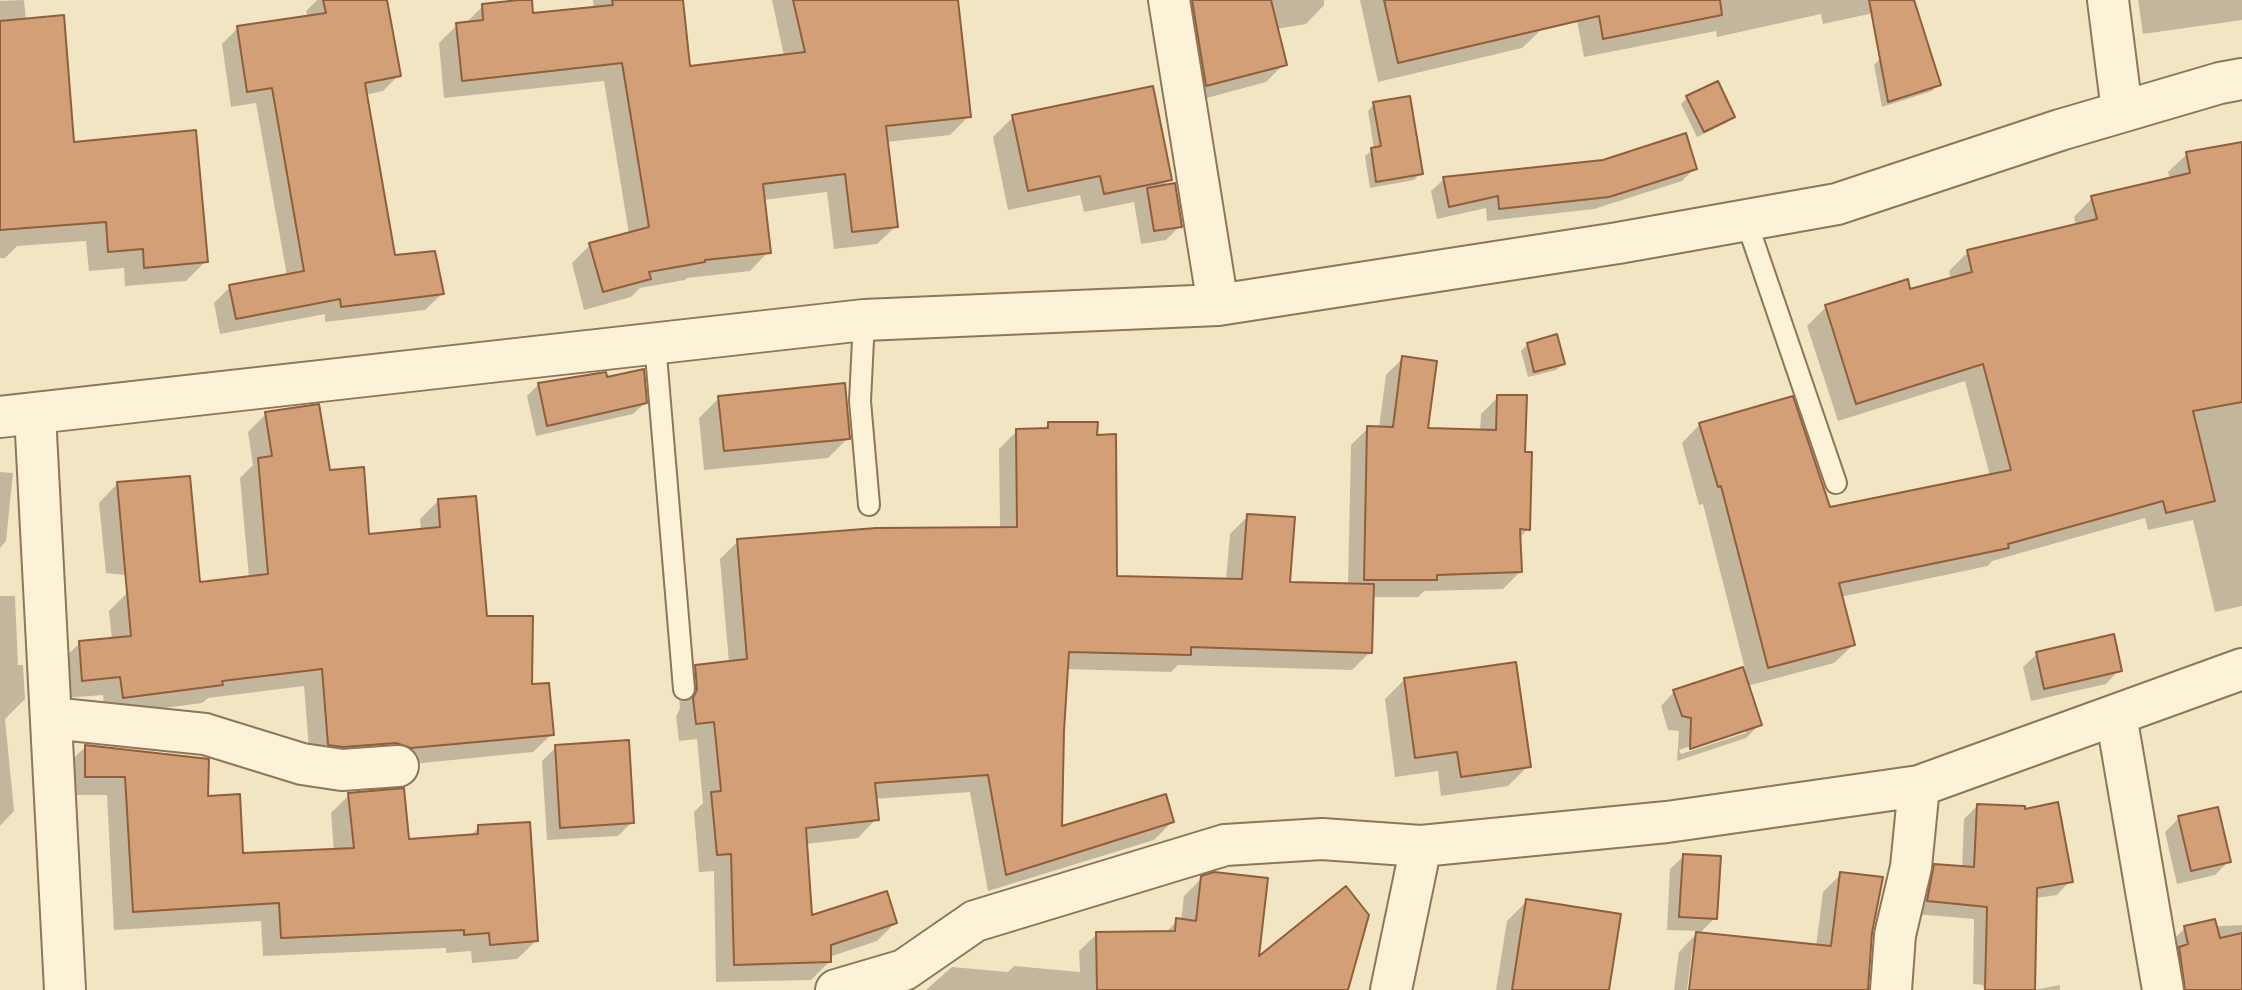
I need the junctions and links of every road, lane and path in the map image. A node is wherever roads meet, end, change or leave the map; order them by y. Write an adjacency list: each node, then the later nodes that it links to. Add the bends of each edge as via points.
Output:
1 (1169, 0): 6 (street)
2 (2108, 0): 4 (street)
3 (2242, 79): 4 (street)
4 (2122, 111): 5 (street, via 1837,204)
5 (1746, 220): 6 (street); 10 (lane)
6 (1218, 305): 7 (street)
7 (864, 320): 8 (street); 11 (lane, via 860,401)
8 (655, 343): 9 (street); 13 (lane)
9 (18, 415): 15 (street)
10 (1836, 483)
11 (869, 505)
12 (2242, 669): 14 (street)
13 (684, 689)
14 (2116, 715): 17 (street); 24 (street)
15 (51, 718): 16 (street, via 205,734 302,764 342,770); 20 (street)
16 (398, 766)
17 (1919, 786): 18 (street, via 1667,822); 23 (street)
18 (1421, 846): 19 (street, via 1322,839 1225,845 975,921); 22 (street)
19 (903, 980): 21 (street)
20 (65, 990)
21 (836, 990)
22 (1391, 990)
23 (1891, 990)
24 (2163, 990)

